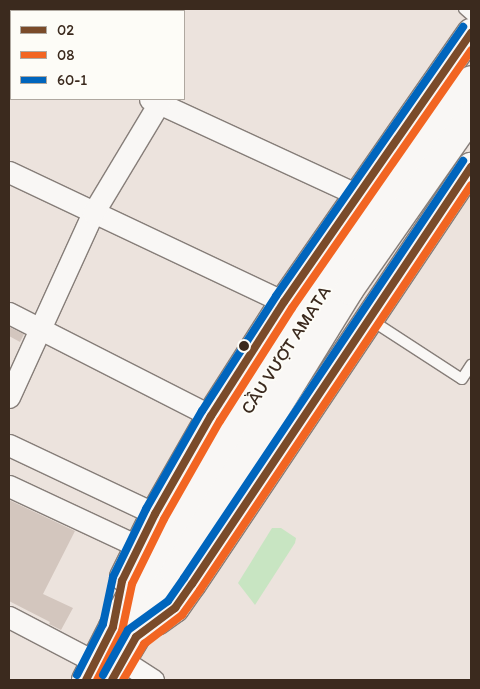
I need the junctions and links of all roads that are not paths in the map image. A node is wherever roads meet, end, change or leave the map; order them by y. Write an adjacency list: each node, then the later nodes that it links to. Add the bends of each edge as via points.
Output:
1 (464, 9): 2 (lane)
2 (471, 15)
3 (471, 33): 9 (highway)
4 (471, 80): 21 (highway, CẦU VƯỢT AMATA, via 292,338)
5 (154, 101): 9 (street); 10 (street)
6 (471, 116): 21 (highway, CẦU VƯỢT AMATA)
7 (471, 167): 13 (highway)
8 (9, 172): 10 (street)
9 (358, 196): 11 (highway)
10 (93, 213): 11 (street); 14 (street)
11 (284, 302): 17 (highway)
12 (9, 313): 14 (street)
13 (370, 319): 15 (lane, via 462,379); 23 (highway, via 174,608)
14 (40, 328): 16 (street); 17 (street)
15 (471, 366)
16 (9, 397)
17 (211, 416): 20 (highway)
18 (9, 445): 20 (street)
19 (9, 486): 21 (street)
20 (155, 514): 21 (highway)
21 (154, 561): 23 (highway, CẦU VƯỢT AMATA); 23 (highway, via 122,581)
22 (9, 617): 24 (street)
23 (124, 632): 24 (highway, CẦU VƯỢT AMATA)
24 (104, 671): 25 (street)
25 (153, 680)

